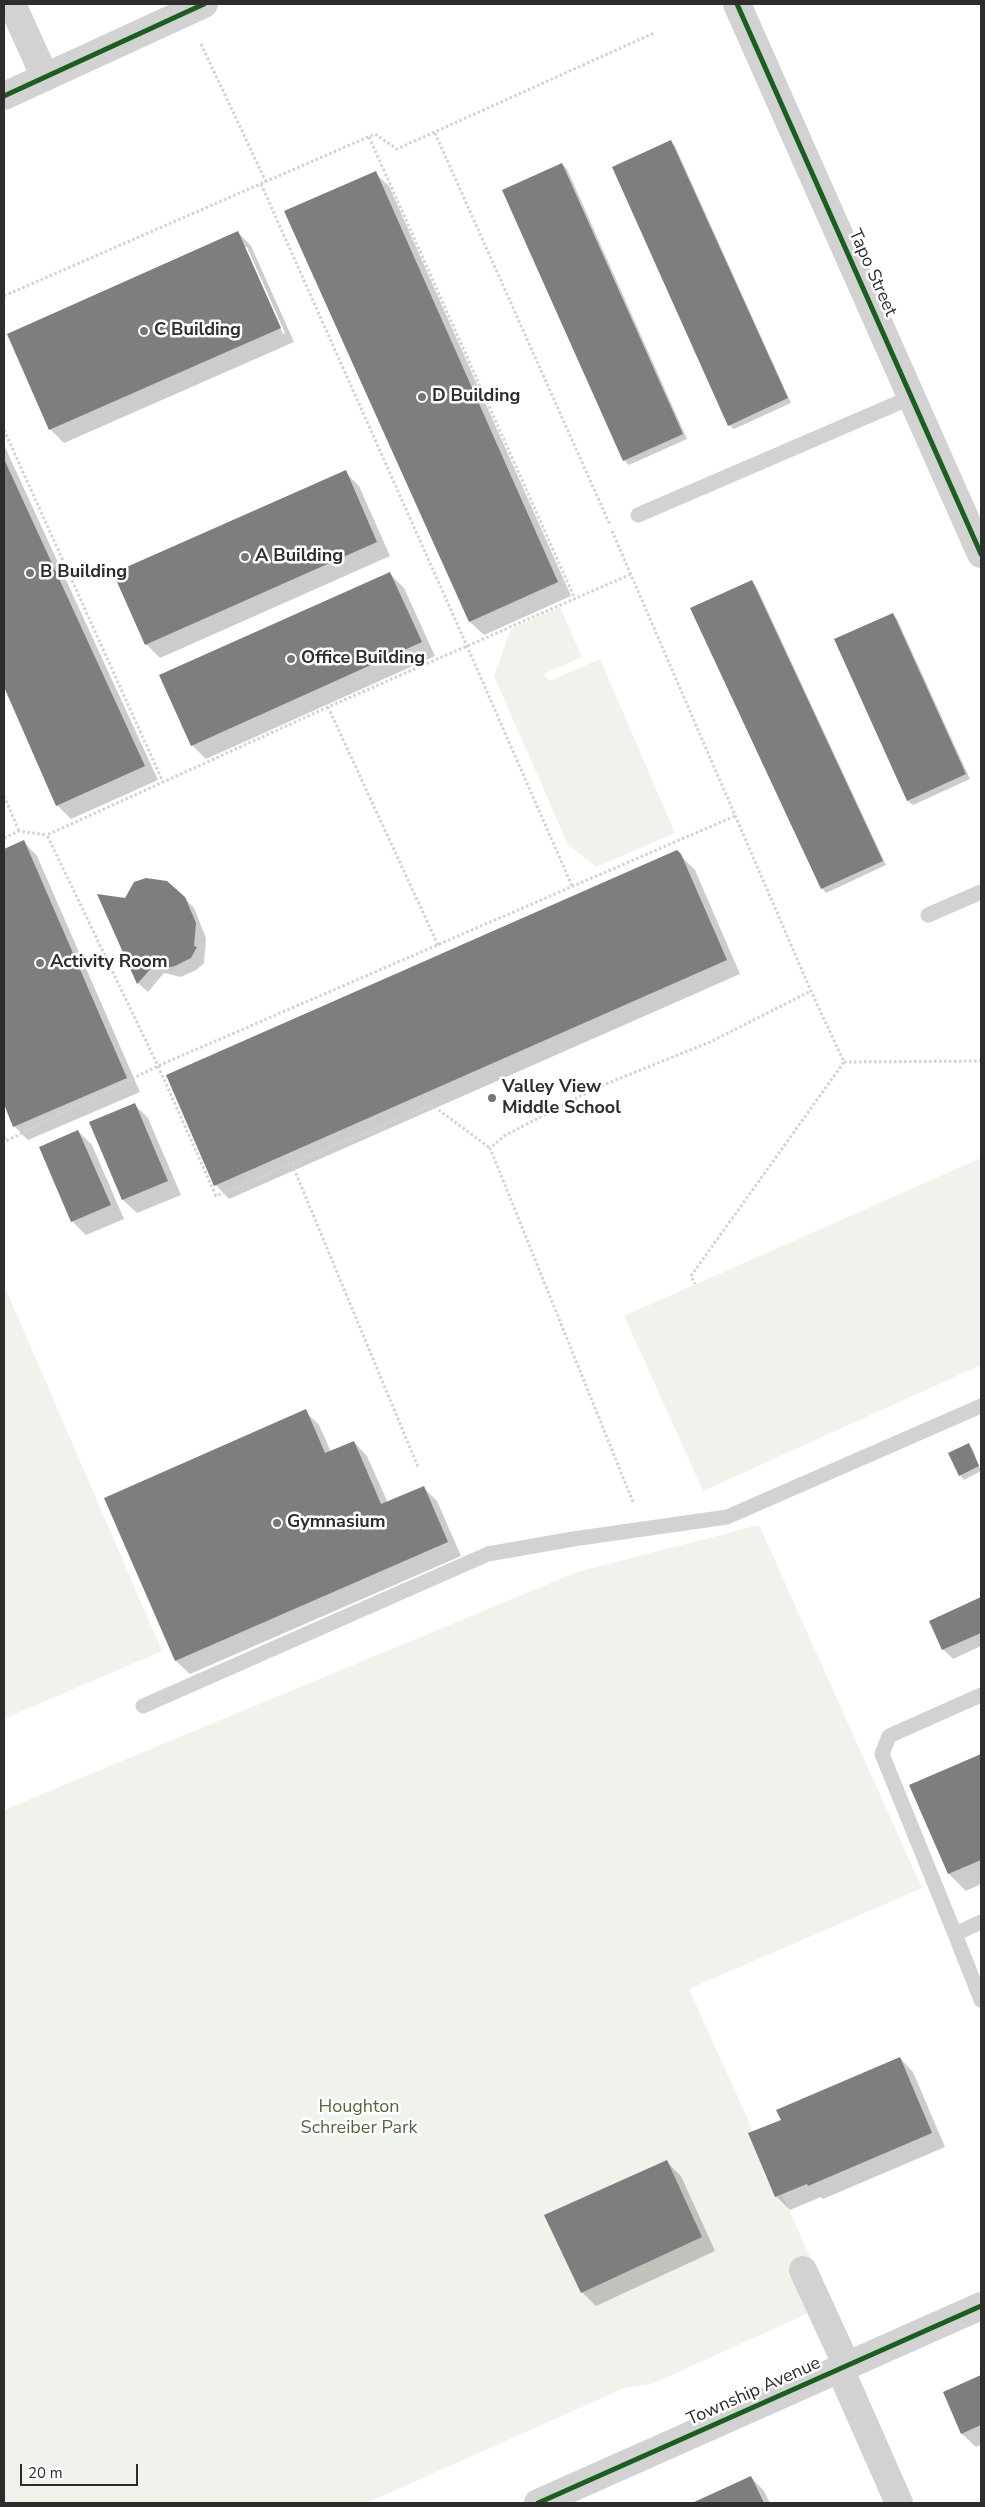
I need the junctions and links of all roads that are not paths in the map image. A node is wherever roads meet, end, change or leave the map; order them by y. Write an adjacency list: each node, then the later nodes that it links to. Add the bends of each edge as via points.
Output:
1 (12, 4): 4 (street)
2 (204, 4): 4 (street)
3 (737, 4): 6 (street, Tapo Street)
4 (45, 78): 5 (street)
5 (4, 96)
6 (912, 397): 7 (lane); 8 (street, Tapo Street)
7 (638, 515)
8 (981, 554)
9 (981, 892): 10 (lane)
10 (928, 915)
11 (981, 1406): 13 (lane, via 727,1517 488,1554)
12 (981, 1695): 15 (lane, via 889,1736 882,1754)
13 (143, 1706)
14 (981, 1922): 15 (lane)
15 (955, 1934): 16 (lane)
16 (981, 2000)
17 (803, 2270): 19 (street)
18 (981, 2306): 19 (street, Township Avenue)
19 (843, 2368): 20 (street, Township Avenue); 21 (street)
20 (538, 2503)
21 (899, 2503)

